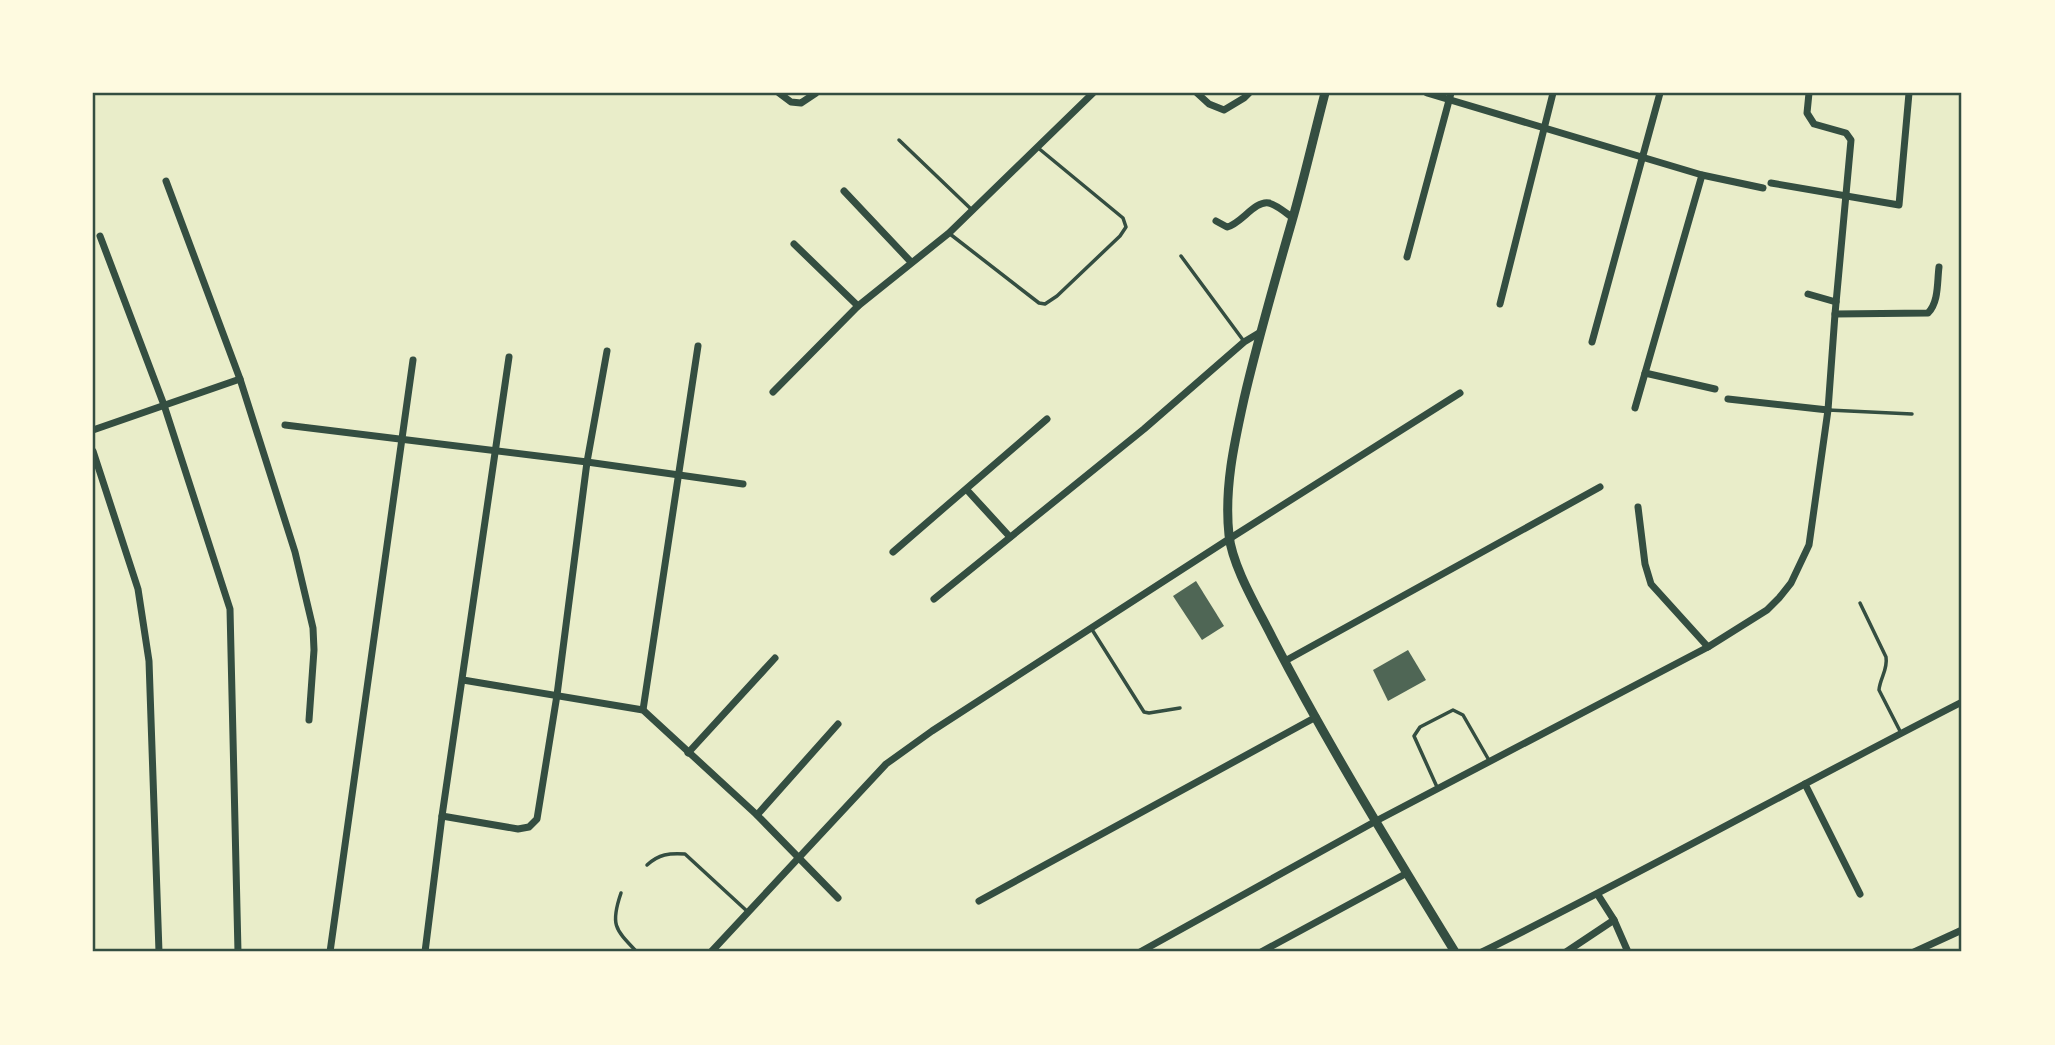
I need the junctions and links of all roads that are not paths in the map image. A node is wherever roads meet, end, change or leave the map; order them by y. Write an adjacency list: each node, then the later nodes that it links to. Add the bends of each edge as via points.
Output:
1 (779, 93): 11 (street, via 801,103)
2 (1093, 93): 15 (street)
3 (1197, 93): 4 (street, via 1224,110)
4 (1249, 93)
5 (1325, 93): 24 (street)
6 (1427, 93): 12 (street)
7 (1553, 93): 13 (street)
8 (1660, 93): 16 (street)
9 (1809, 93): 22 (street, via 1807,113 1814,124 1846,133 1851,140)
10 (1909, 93): 22 (street, via 1899,205)
11 (814, 94)
12 (1450, 96): 13 (street); 30 (street)
13 (1544, 127): 16 (street); 35 (street)
14 (899, 140): 23 (lane)
15 (1037, 147): 23 (street); 26 (lane, via 1123,218 1126,227 1120,236 1045,304)
16 (1642, 157): 17 (street); 40 (street)
17 (1702, 176): 20 (street); 45 (street)
18 (166, 180): 46 (street)
19 (1771, 183): 22 (street)
20 (1763, 188)
21 (844, 191): 31 (street)
22 (1847, 197): 34 (street)
23 (972, 210): 26 (street)
24 (1293, 218): 25 (street, via 1270,203 1261,203 1235,225 1227,227); 38 (street)
25 (1216, 221)
26 (949, 233): 31 (street)
27 (100, 236): 51 (street)
28 (794, 244): 36 (street)
29 (1181, 256): 39 (lane)
30 (1406, 257)
31 (911, 262): 36 (street)
32 (1939, 267): 37 (street, via 1936,299 1928,313)
33 (1808, 294): 34 (street)
34 (1836, 302): 37 (street)
35 (1500, 304)
36 (858, 306): 48 (street)
37 (1835, 314): 53 (street)
38 (1259, 333): 39 (street); 68 (street, via 1228,480)
39 (1244, 342): 67 (street)
40 (1592, 342)
41 (698, 346): 62 (street)
42 (607, 351): 61 (street)
43 (509, 357): 60 (street)
44 (413, 360): 58 (street)
45 (1645, 373): 47 (street); 52 (street)
46 (240, 379): 51 (street); 82 (street, via 295,552 313,628)
47 (1715, 389)
48 (773, 392)
49 (1460, 393): 68 (street)
50 (1728, 399): 53 (street)
51 (164, 405): 57 (street); 104 (street, via 230,610)
52 (1635, 408)
53 (1829, 410): 54 (lane); 73 (street, via 1809,545 1791,583 1767,610)
54 (1912, 414)
55 (1047, 419): 65 (street)
56 (285, 425): 58 (street)
57 (93, 430)
58 (402, 439): 60 (street); 105 (street)
59 (93, 451): 103 (street, via 138,589 149,661)
60 (496, 452): 61 (street); 76 (street)
61 (587, 461): 62 (street); 77 (street)
62 (679, 474): 63 (street); 80 (street)
63 (743, 484)
64 (1600, 486): 75 (street)
65 (967, 490): 67 (street); 69 (street)
66 (1638, 507): 73 (street, via 1651,584)
67 (1010, 537): 70 (street)
68 (1229, 539): 72 (street); 75 (street, via 1254,602)
69 (893, 552)
70 (934, 598)
71 (1860, 603): 84 (lane, via 1886,657 1879,690)
72 (1091, 628): 79 (lane, via 1144,712); 92 (street, via 886,764)
73 (1708, 647): 86 (street)
74 (775, 658): 85 (street)
75 (1285, 661): 81 (street)
76 (463, 680): 77 (street); 90 (street)
77 (557, 695): 80 (street); 90 (street, via 537,819 530,827)
78 (1962, 702): 84 (street)
79 (1180, 708)
80 (643, 710): 85 (street)
81 (1316, 717): 91 (street); 99 (street)
82 (309, 720)
83 (838, 724): 89 (street)
84 (1901, 733): 87 (street)
85 (688, 753): 89 (street)
86 (1490, 762): 88 (street); 88 (lane, via 1463,715 1453,710 1415,734)
87 (1805, 784): 96 (street); 97 (street)
88 (1437, 789): 91 (street)
89 (757, 815): 92 (street)
90 (442, 816): 106 (street)
91 (1376, 821): 94 (street); 109 (street)
92 (799, 859): 98 (street); 100 (street)
93 (646, 865): 100 (lane, via 656,857 685,854)
94 (1407, 873): 110 (street); 111 (street)
95 (621, 894): 107 (lane, via 614,925)
96 (1860, 894)
97 (1598, 895): 101 (street); 112 (street)
98 (838, 898)
99 (979, 901)
100 (748, 912): 108 (street)
101 (1614, 920): 113 (street); 114 (street)
102 (1962, 930): 115 (street)
103 (159, 952)
104 (238, 952)
105 (330, 952)
106 (425, 952)
107 (636, 952)
108 (711, 952)
109 (1140, 952)
110 (1261, 952)
111 (1455, 952)
112 (1482, 952)
113 (1566, 952)
114 (1628, 952)
115 (1914, 952)

